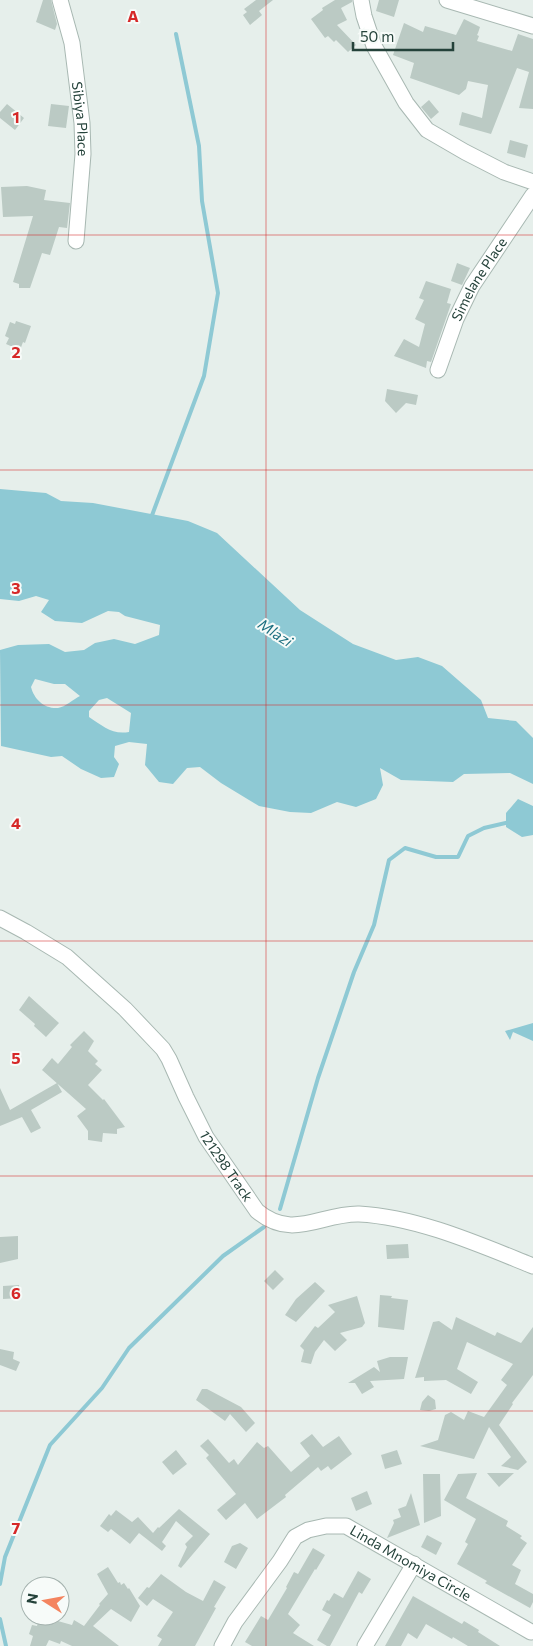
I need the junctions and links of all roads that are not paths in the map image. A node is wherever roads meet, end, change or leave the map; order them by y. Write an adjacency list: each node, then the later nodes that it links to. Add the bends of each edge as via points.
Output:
1 (60, 0): 7 (street, Sibiya Place, via 72,44 82,124 83,154)
2 (361, 0): 5 (street, via 374,46 406,103 427,130 504,172)
3 (447, 0): 4 (street)
4 (533, 26)
5 (533, 182)
6 (533, 196): 8 (street, Simelane Place, via 472,286)
7 (76, 241)
8 (438, 370)
9 (0, 918): 10 (street, 121298 Track, via 67,958 125,1009 163,1049 206,1137 257,1211 266,1218 276,1223 305,1224 352,1214 390,1218 431,1228)
10 (533, 1266)
11 (414, 1564): 12 (street, Linda Mnomiya Circle); 13 (street, Linda Mnomiya Circle, via 346,1526 308,1530 295,1537 235,1622); 14 (street)
12 (531, 1632)
13 (222, 1646)
14 (365, 1646)

